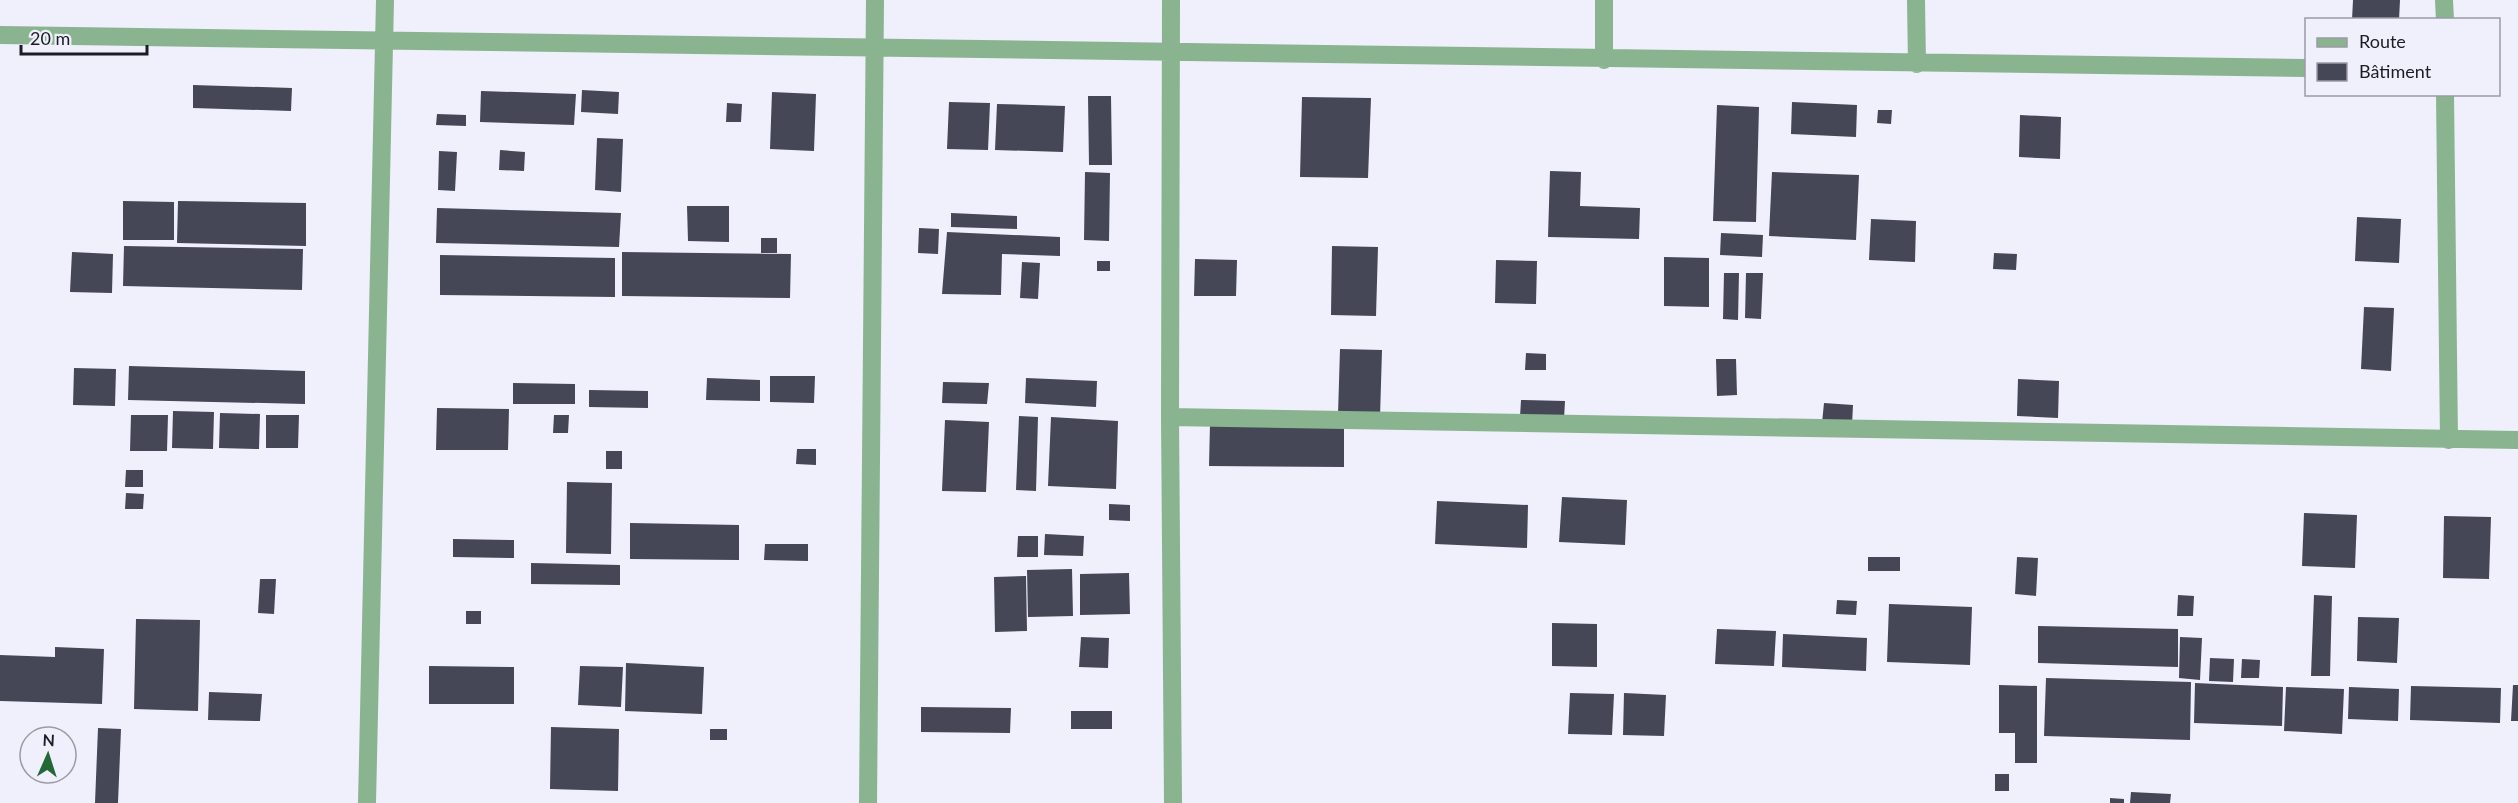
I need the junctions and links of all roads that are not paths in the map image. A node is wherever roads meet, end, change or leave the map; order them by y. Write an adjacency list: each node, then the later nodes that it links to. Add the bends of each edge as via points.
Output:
1 (385, 0): 9 (street)
2 (875, 0): 10 (street)
3 (1171, 0): 11 (street)
4 (1604, 0): 12 (street)
5 (1916, 0): 13 (street)
6 (2444, 0): 7 (street)
7 (2445, 18)
8 (0, 35): 9 (street)
9 (385, 40): 10 (street); 19 (street)
10 (875, 47): 11 (street); 20 (street)
11 (1169, 51): 12 (street); 16 (street)
12 (1604, 60): 13 (street)
13 (1917, 64): 14 (street)
14 (2305, 68)
15 (2445, 96): 17 (street)
16 (1170, 417): 17 (street); 21 (street)
17 (2449, 440): 18 (street)
18 (2518, 440)
19 (367, 803)
20 (868, 803)
21 (1173, 803)

